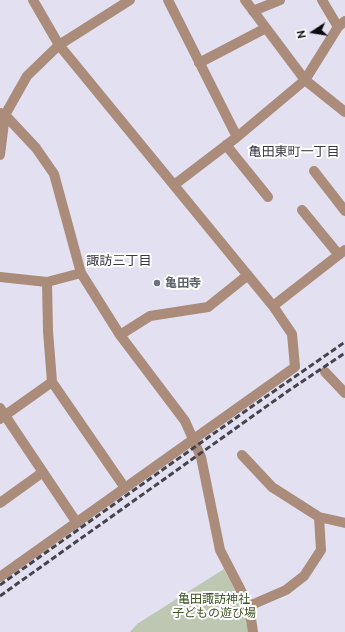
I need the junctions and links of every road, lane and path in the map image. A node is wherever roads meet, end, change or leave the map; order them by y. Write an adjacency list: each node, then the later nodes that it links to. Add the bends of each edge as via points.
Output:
1 (32, 0): 10 (street)
2 (130, 0): 10 (street)
3 (168, 0): 11 (street)
4 (245, 0): 7 (street)
5 (280, 0): 7 (street)
6 (322, 0): 8 (street)
7 (253, 11): 9 (street)
8 (343, 24): 12 (street)
9 (266, 28): 11 (street); 12 (street)
10 (59, 45): 14 (street, via 27,76); 19 (street)
11 (199, 63): 15 (street)
12 (305, 80): 13 (street); 15 (street)
13 (345, 112)
14 (2, 114): 17 (street); 24 (street, via 36,148 54,174)
15 (237, 137): 16 (street)
16 (226, 145): 19 (street); 20 (street)
17 (0, 155)
18 (314, 171): 22 (street)
19 (174, 185): 25 (street)
20 (268, 197)
21 (302, 210): 23 (street)
22 (345, 211)
23 (343, 251): 28 (street)
24 (81, 273): 27 (street); 29 (street)
25 (248, 275): 28 (street); 29 (street, via 208,307 150,316)
26 (0, 277): 27 (street)
27 (47, 282): 31 (street)
28 (273, 306): 34 (street, via 292,334 295,367)
29 (120, 335): 34 (street, via 185,421)
30 (325, 372): 32 (street)
31 (52, 382): 33 (street); 37 (street)
32 (345, 393)
33 (2, 414): 36 (street)
34 (193, 439): 37 (street); 43 (street, via 201,457 220,550)
35 (242, 455): 39 (street, via 272,487)
36 (43, 472): 38 (street); 40 (street)
37 (125, 488): 40 (street)
38 (0, 503)
39 (319, 517): 41 (street); 43 (street, via 321,550 304,576 286,590)
40 (77, 523): 42 (street)
41 (345, 523)
42 (0, 577)
43 (249, 606): 44 (street)
44 (253, 632)

